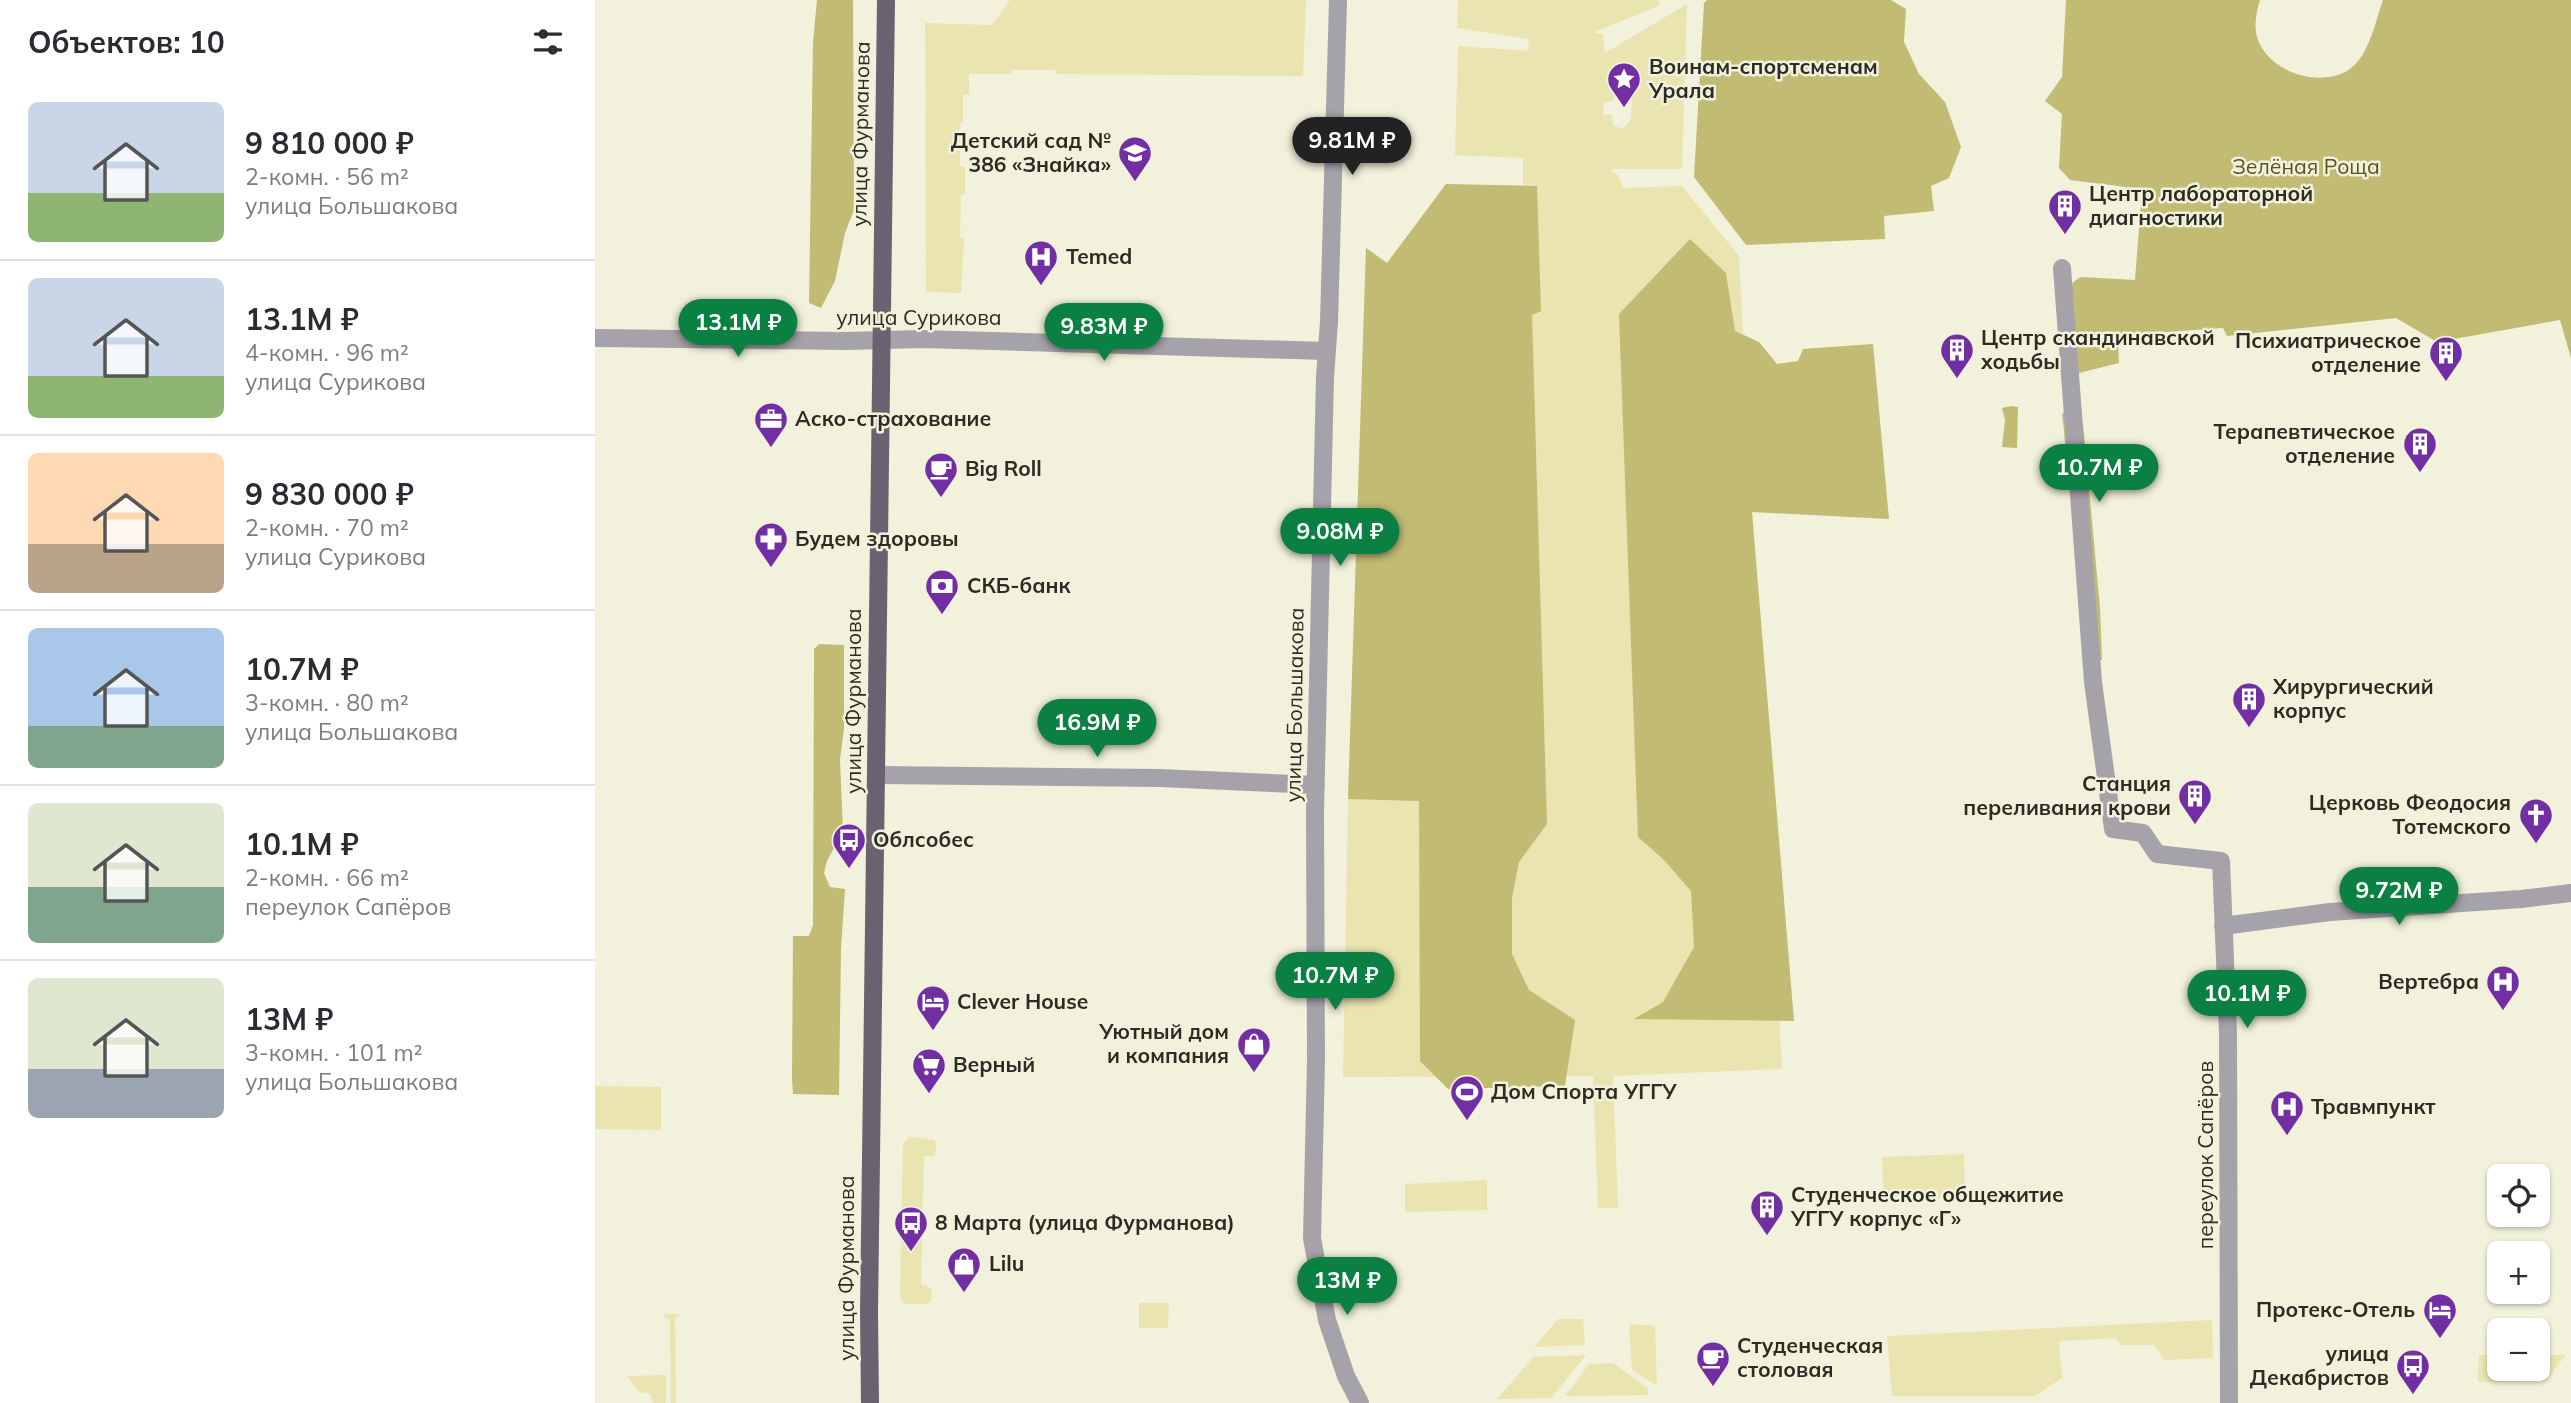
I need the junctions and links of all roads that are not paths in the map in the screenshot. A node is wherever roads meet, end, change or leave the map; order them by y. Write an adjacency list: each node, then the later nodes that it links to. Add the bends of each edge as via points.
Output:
1 (885, 0): 5 (main road, улица Фурманова)
2 (1338, 0): 6 (street, улица Большакова)
3 (2062, 268): 10 (street, переулок Сапёров, via 2093,682 2113,829 2143,833 2157,854 2221,861)
4 (595, 338): 5 (street, улица Сурикова)
5 (882, 340): 6 (street, улица Сурикова); 7 (main road, улица Фурманова)
6 (1326, 351): 8 (street, улица Большакова)
7 (877, 775): 8 (street); 11 (main road, улица Фурманова)
8 (1316, 785): 12 (street, улица Большакова, via 1312,1238 1327,1320)
9 (2571, 893): 10 (street, via 2330,912)
10 (2223, 926): 13 (street, переулок Сапёров, via 2228,1033)
11 (870, 1403)
12 (1360, 1403)
13 (2229, 1403)

